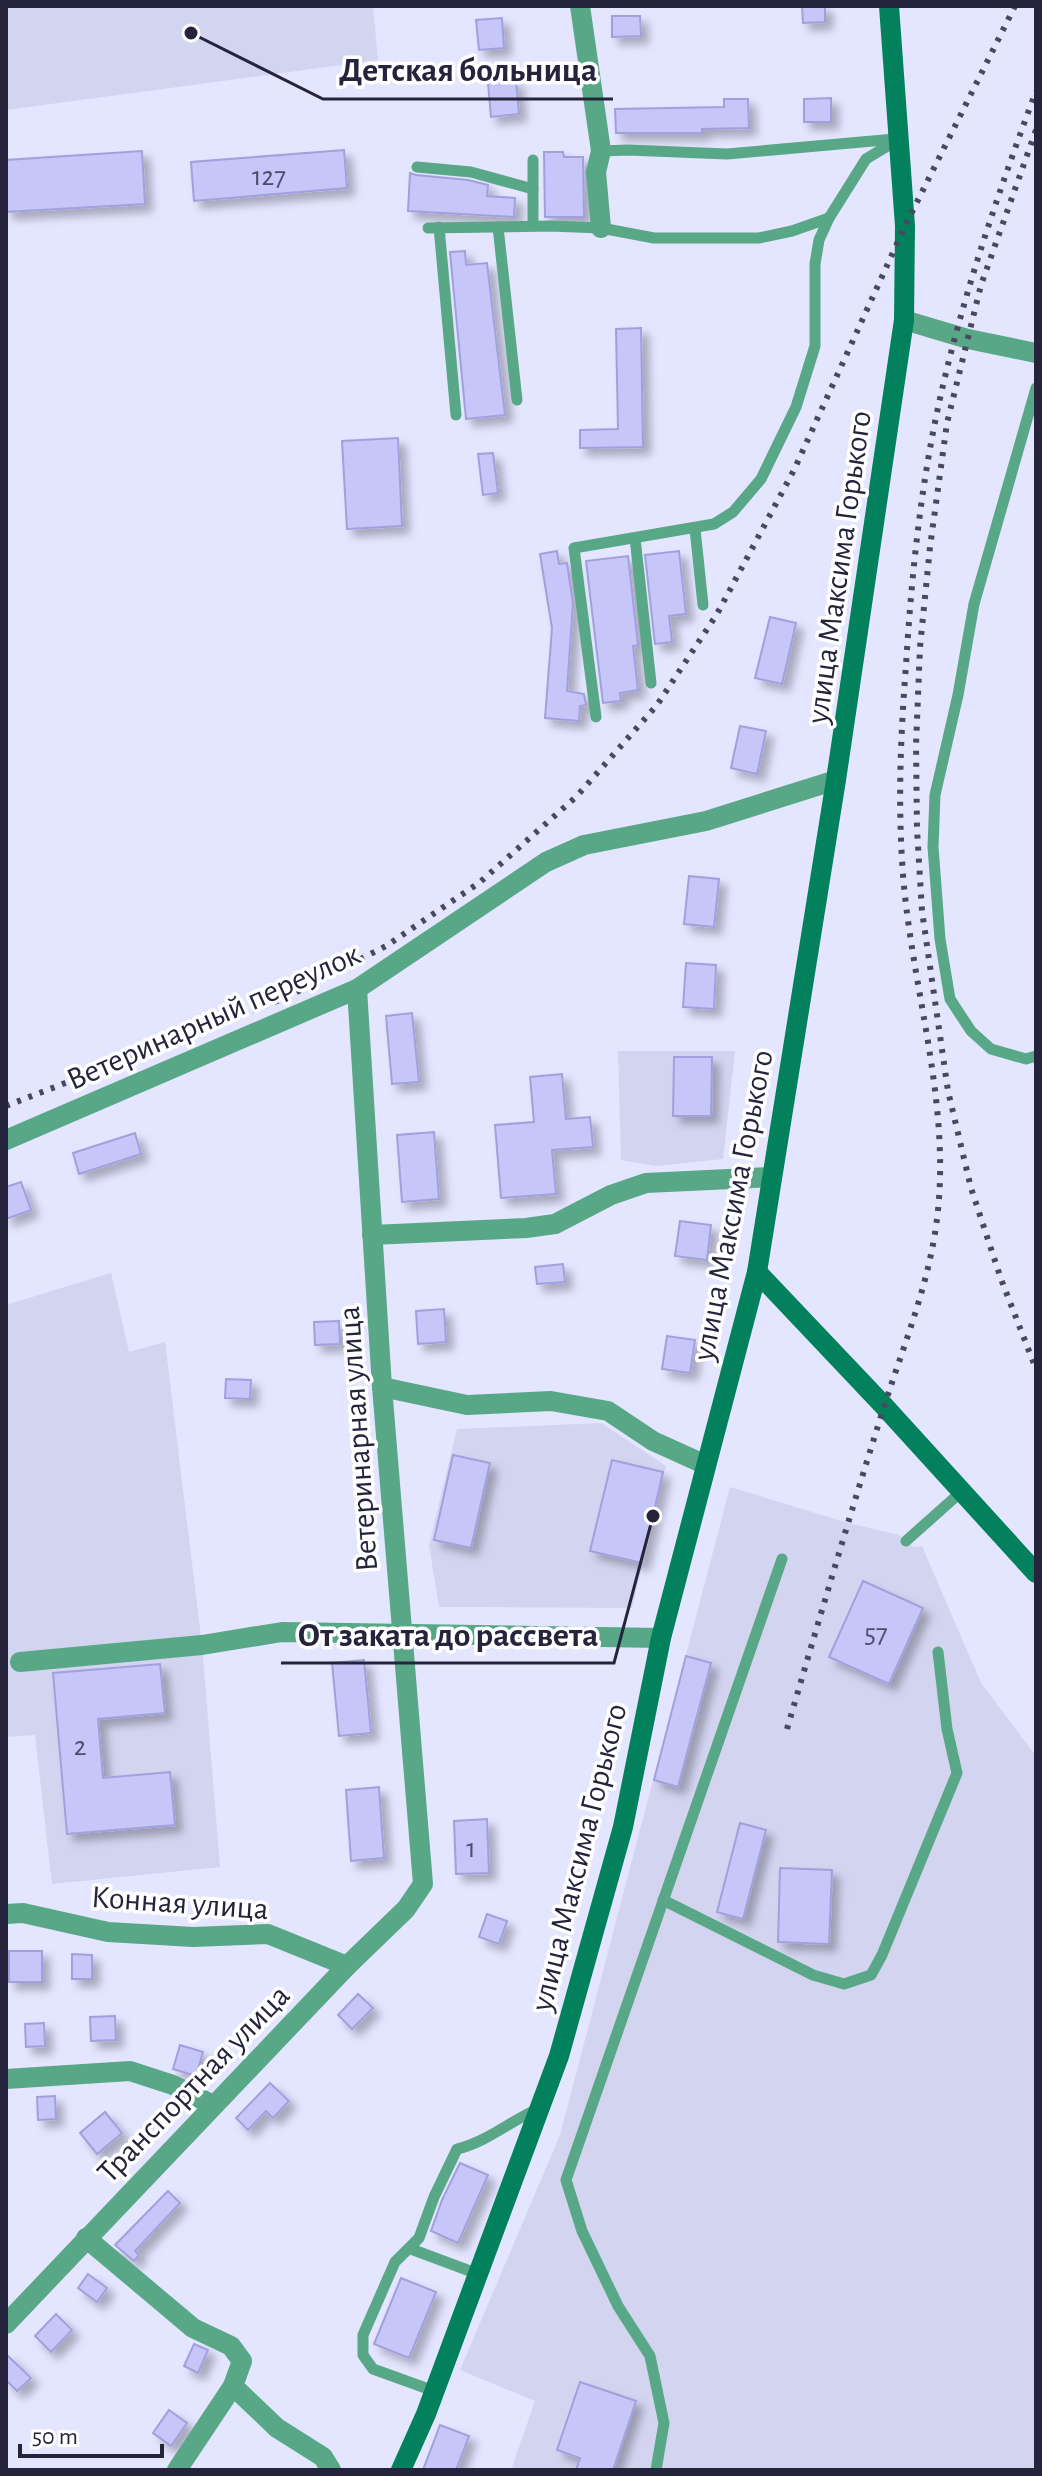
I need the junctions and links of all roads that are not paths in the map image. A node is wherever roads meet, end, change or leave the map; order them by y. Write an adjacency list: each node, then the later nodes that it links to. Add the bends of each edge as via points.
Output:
1 (580, 6): 4 (street)
2 (889, 6): 3 (street, улица Максима Горького)
3 (900, 139): 4 (lane, via 727,154); 8 (lane, via 866,159); 12 (street, улица Максима Горького)
4 (601, 151): 11 (street, via 596,172)
5 (533, 160): 7 (lane)
6 (417, 167): 7 (lane, via 471,172)
7 (533, 189): 9 (lane)
8 (829, 218): 11 (lane, via 759,238 654,238); 17 (lane, via 815,264 815,346 796,407 761,479 733,512)
9 (533, 226): 10 (lane); 11 (lane)
10 (498, 227): 15 (lane); 16 (lane, via 433,228)
11 (601, 228)
12 (904, 320): 13 (street); 22 (street, улица Максима Горького)
13 (1036, 353)
14 (1036, 388): 24 (lane, via 974,604 935,795 933,847 950,999 971,1031 991,1049 1026,1059)
15 (517, 400)
16 (456, 415)
17 (695, 529): 18 (lane); 19 (lane)
18 (635, 538): 20 (lane); 21 (lane, via 574,548)
19 (703, 605)
20 (651, 683)
21 (596, 717)
22 (836, 780): 23 (street, Ветеринарный переулок, via 706,821 584,845 546,862); 26 (street, улица Максима Горького)
23 (357, 989): 25 (street, Ветеринарный переулок); 27 (street, Ветеринарная улица)
24 (1036, 1056)
25 (6, 1140)
26 (772, 1177): 27 (street, via 646,1183 555,1224); 28 (street, улица Максима Горького)
27 (372, 1235): 29 (street, Ветеринарная улица)
28 (757, 1272): 30 (street, улица Максима Горького); 31 (street)
29 (382, 1387): 30 (street, via 467,1405 551,1401 608,1411 653,1441); 35 (street, Ветеринарная улица)
30 (706, 1465): 36 (street, улица Максима Горького)
31 (961, 1492): 32 (lane); 34 (street)
32 (906, 1541)
33 (782, 1559): 40 (lane)
34 (1036, 1573)
35 (403, 1633): 36 (street); 38 (street, via 282,1632); 39 (street, Ветеринарная улица)
36 (661, 1638): 45 (street, улица Максима Горького, via 623,1827 559,2056)
37 (938, 1652): 40 (lane, via 957,1773 871,1975 844,1984 813,1975)
38 (20, 1662)
39 (423, 1884): 42 (street, Транспортная улица, via 406,1909)
40 (663, 1900): 55 (lane, via 566,2180 582,2231 618,2306 650,2356 664,2423)
41 (6, 1914): 42 (street, Конная улица, via 108,1932 268,1934)
42 (347, 1966): 44 (street, Транспортная улица)
43 (6, 2079): 44 (street, via 130,2071)
44 (213, 2105): 46 (street, Транспортная улица)
45 (539, 2109): 47 (lane, via 457,2149); 48 (street, улица Максима Горького)
46 (86, 2238): 49 (street, Транспортная улица); 50 (street, via 193,2328 231,2346 242,2361)
47 (411, 2249): 48 (lane); 51 (lane, via 395,2262 363,2335 363,2355 373,2369)
48 (478, 2274): 51 (street, улица Максима Горького)
49 (6, 2324)
50 (233, 2386): 52 (street); 53 (street, via 277,2428 323,2457)
51 (434, 2391): 54 (street, улица Максима Горького)
52 (177, 2470)
53 (331, 2470)
54 (401, 2470)
55 (656, 2470)

